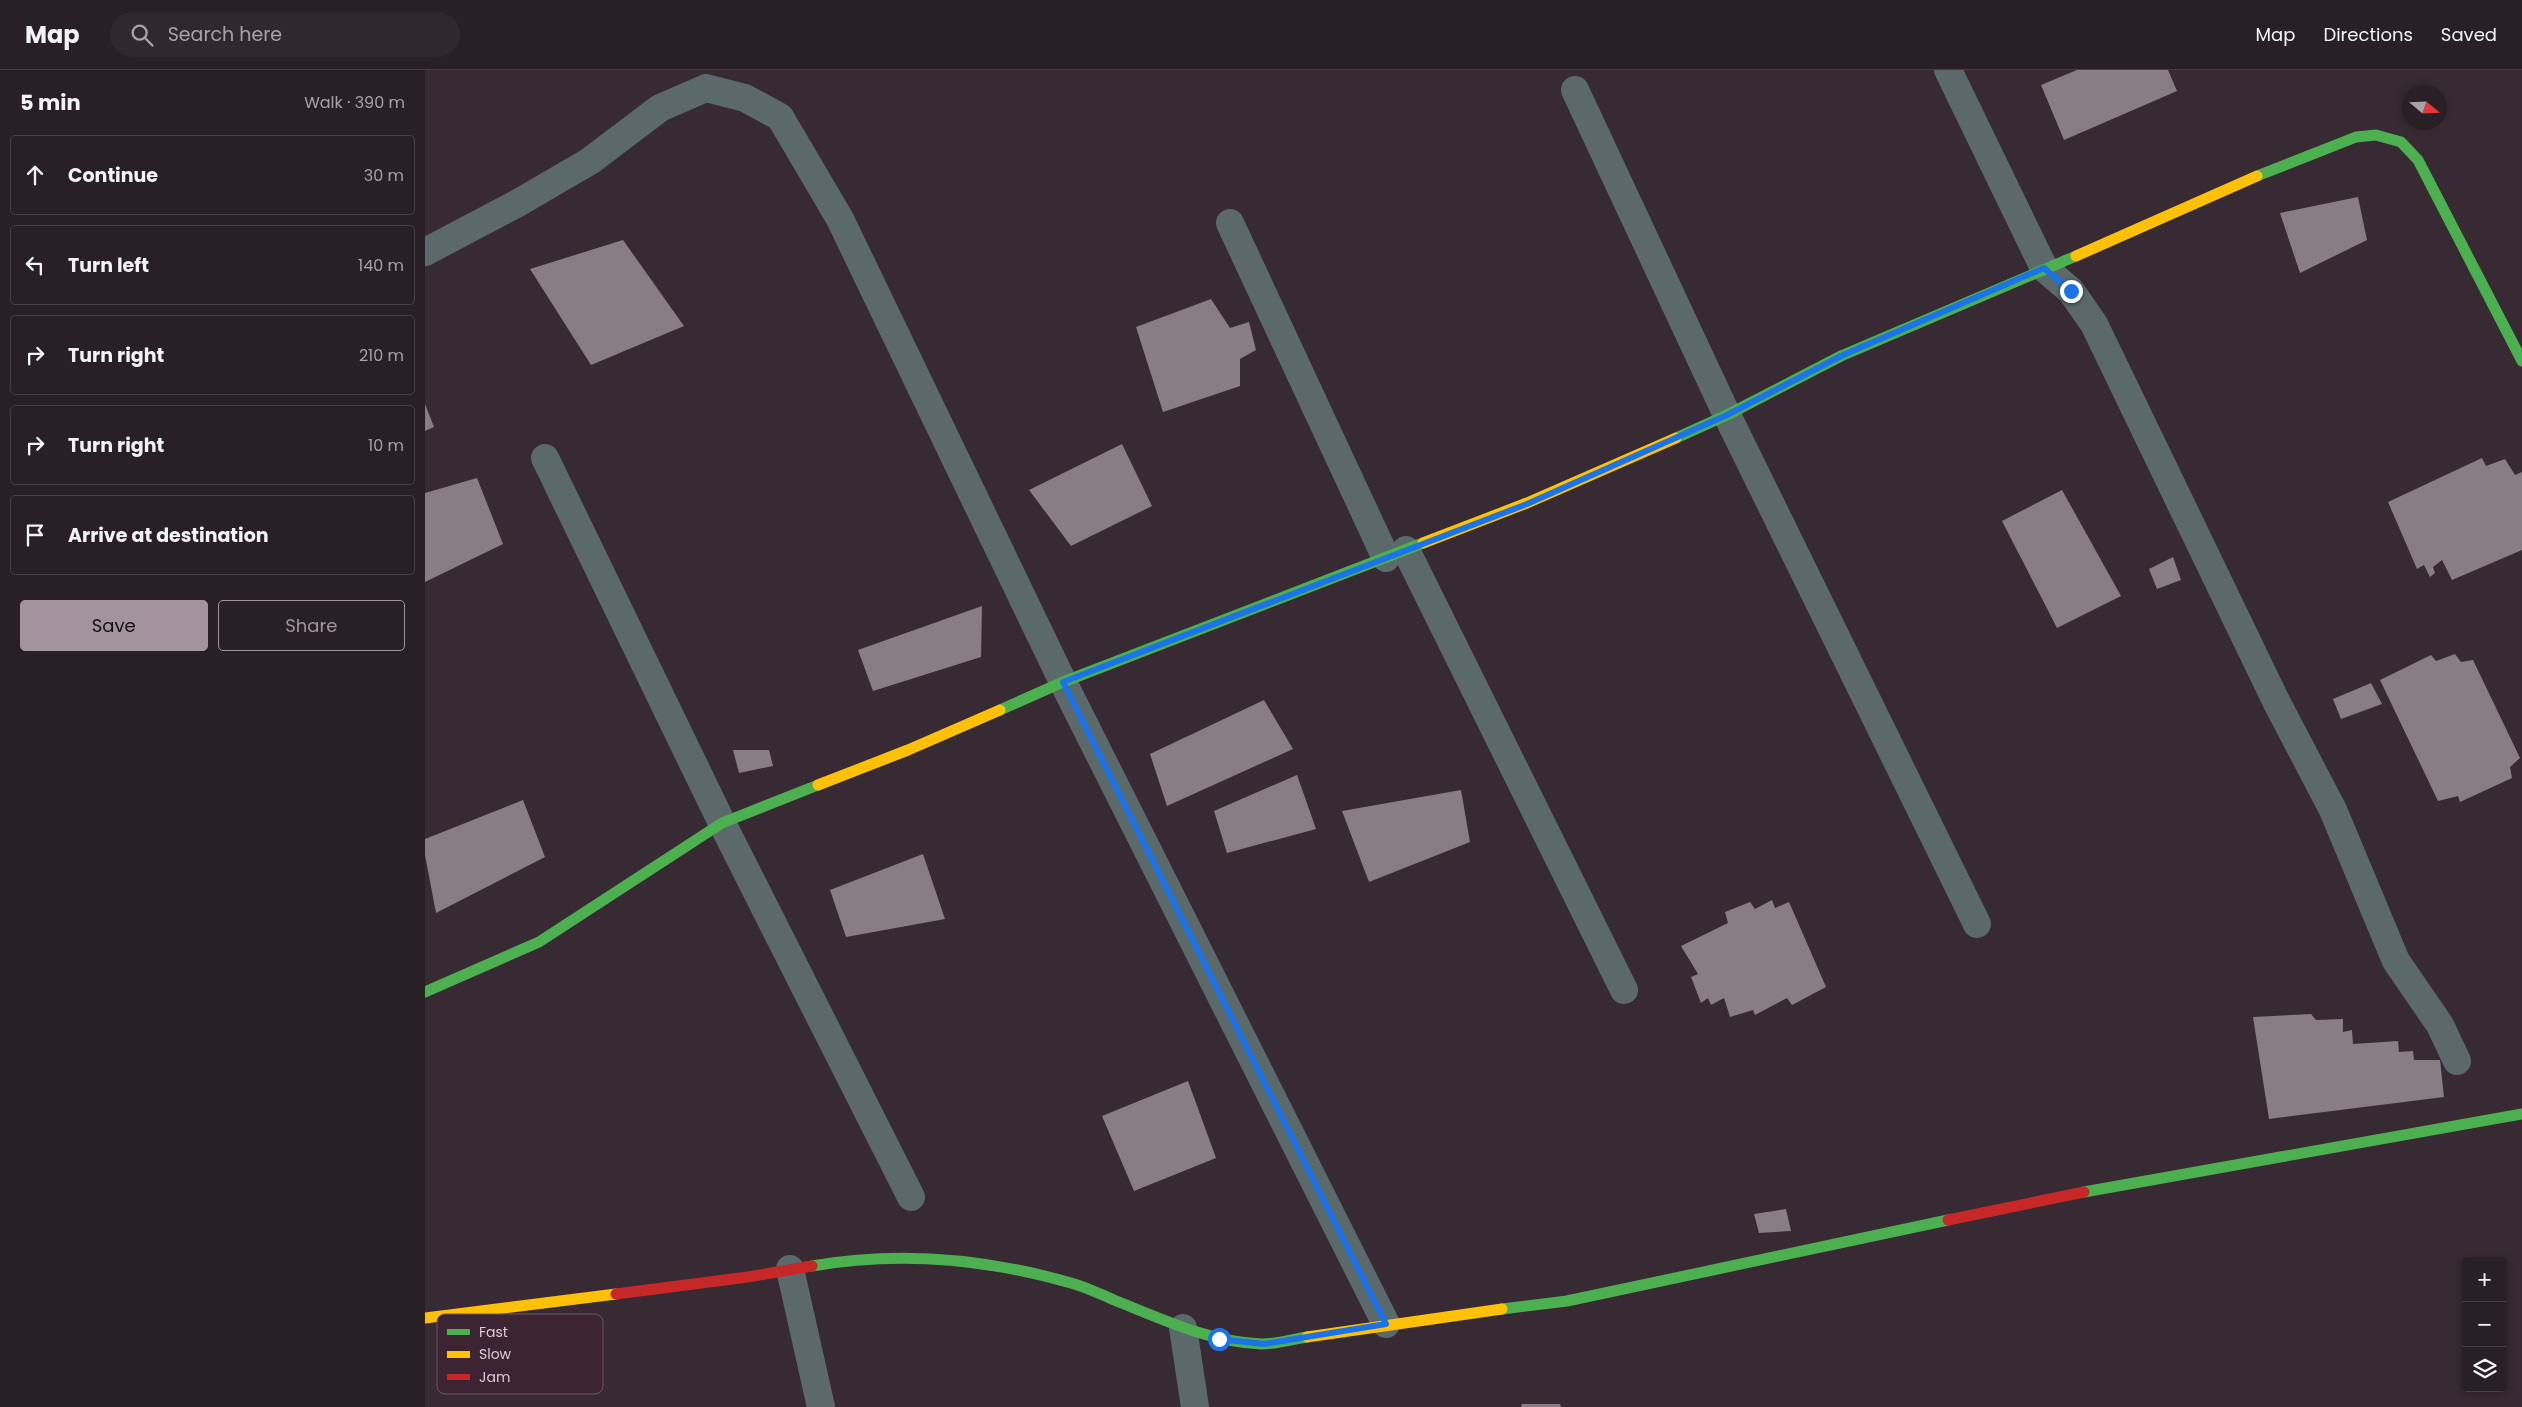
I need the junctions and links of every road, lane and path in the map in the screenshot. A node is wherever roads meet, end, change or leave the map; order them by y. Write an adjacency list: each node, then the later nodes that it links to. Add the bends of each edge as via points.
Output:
1 (1948, 70): 5 (street)
2 (1575, 90): 7 (street)
3 (1231, 223): 9 (street)
4 (425, 252): 10 (street, via 590,161 660,108 706,88 745,98 780,117 840,219)
5 (2044, 268): 6 (street, via 2327,147 2356,137 2376,135 2401,142 2418,160); 7 (street, via 1841,356); 15 (street, via 2071,291 2093,324 2271,692 2333,810 2396,961 2440,1025)
6 (2522, 360)
7 (1727, 415): 9 (street, via 1527,504); 12 (street)
8 (545, 458): 11 (street)
9 (1396, 554): 10 (street); 13 (street)
10 (1063, 682): 11 (street, via 908,750); 20 (street)
11 (722, 823): 14 (street, via 539,942); 17 (street)
12 (1977, 924)
13 (1623, 990)
14 (425, 991)
15 (2457, 1061)
16 (2522, 1114): 20 (street, via 2041,1200 1734,1268 1567,1301)
17 (911, 1197)
18 (790, 1270): 19 (street); 21 (street, via 848,1260 929,1259 993,1264 1073,1283); 22 (street)
19 (457, 1314)
20 (1386, 1324): 21 (street, via 1264,1344 1219,1339)
21 (1183, 1328): 23 (street)
22 (821, 1407)
23 (1195, 1407)

